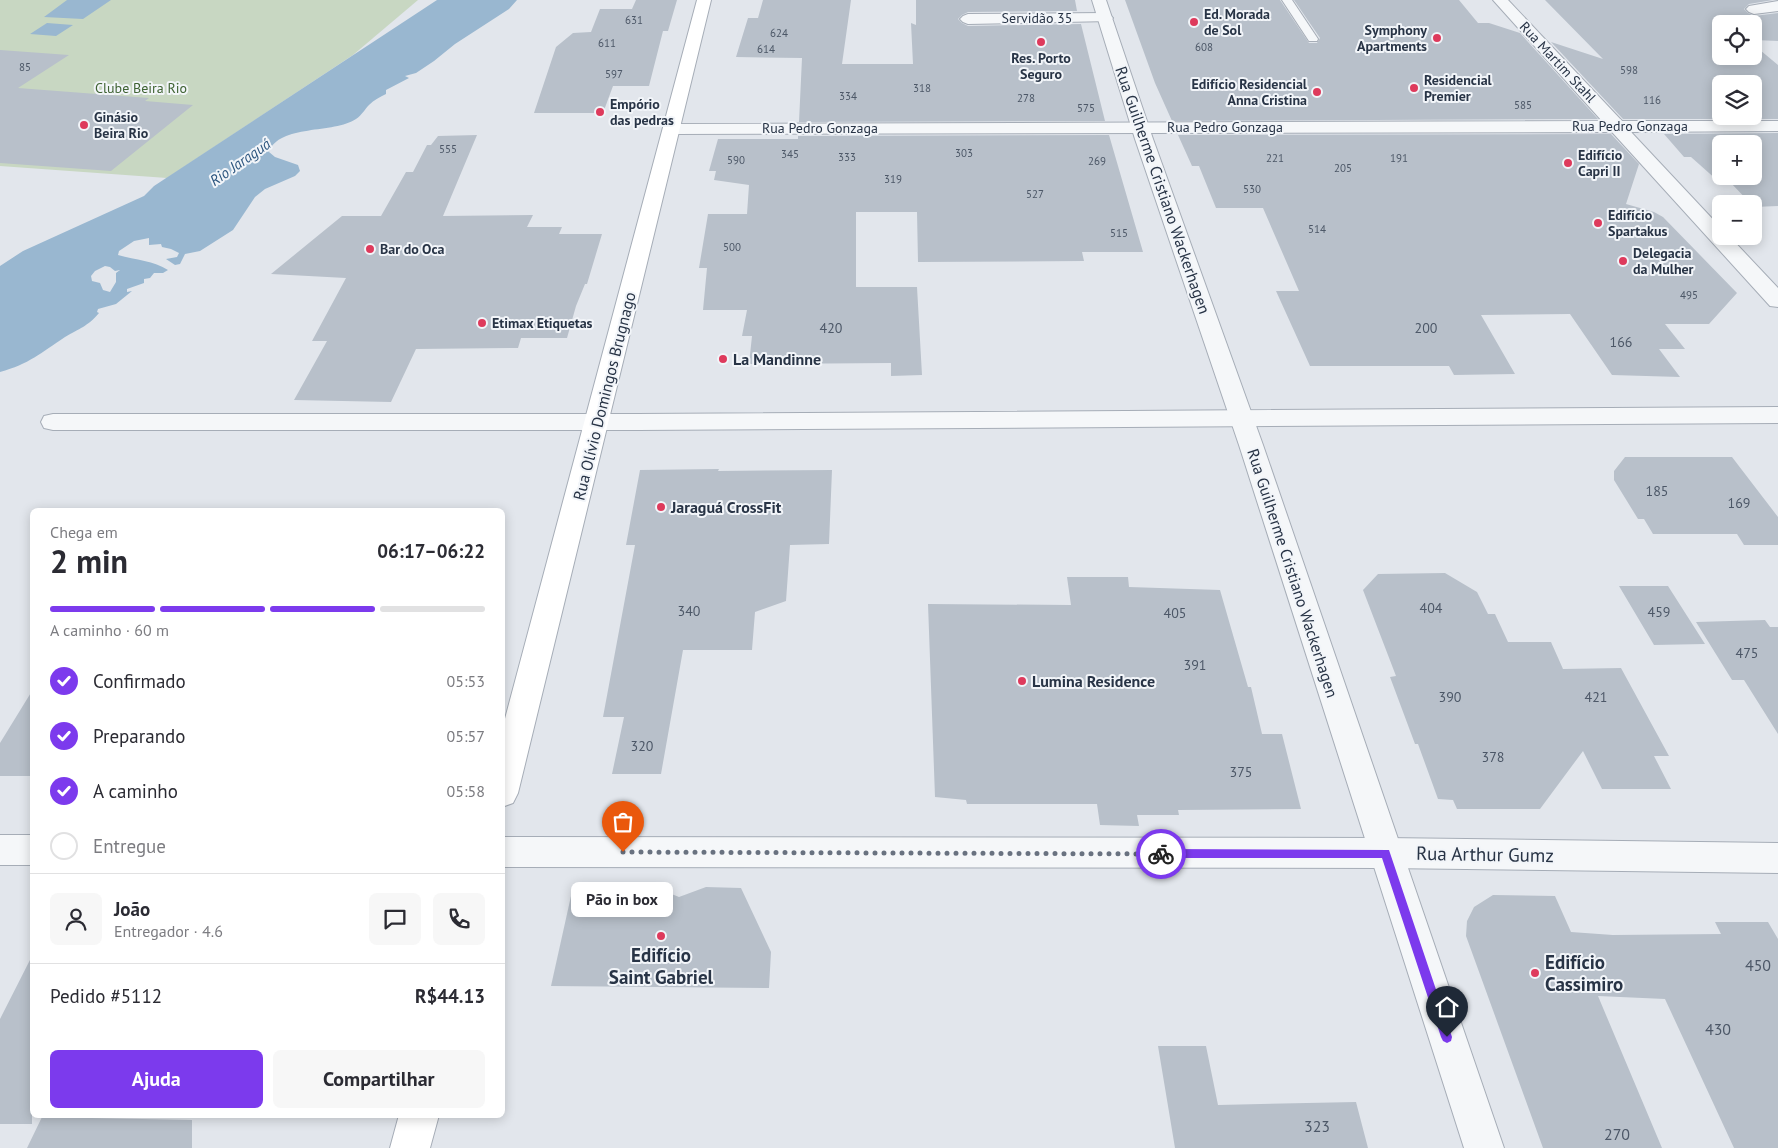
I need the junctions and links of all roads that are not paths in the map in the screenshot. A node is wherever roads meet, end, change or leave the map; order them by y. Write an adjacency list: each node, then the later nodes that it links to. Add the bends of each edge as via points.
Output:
1 (704, 0): 11 (main road, Rua Olívio Domingos Brugnago)
2 (1288, 0): 8 (lane)
3 (1500, 0): 9 (street, Rua Martim Stahl)
4 (1778, 6): 6 (street)
5 (1102, 9): 7 (street, Servidão 35); 12 (street, Rua Guilherme Cristiano Wackerhagen)
6 (1754, 9)
7 (968, 18)
8 (1313, 39)
9 (1617, 126): 10 (street, Rua Pedro Gonzaga); 12 (street, Rua Pedro Gonzaga); 13 (street, Rua Martim Stahl)
10 (1778, 126)
11 (672, 128): 12 (street, Rua Pedro Gonzaga); 17 (main road, Rua Olívio Domingos Brugnago)
12 (1141, 128): 15 (street, Rua Guilherme Cristiano Wackerhagen)
13 (1778, 302)
14 (1778, 415): 15 (street)
15 (1241, 417): 17 (street); 22 (street, Rua Guilherme Cristiano Wackerhagen)
16 (53, 422): 17 (street)
17 (597, 422): 18 (main road, Rua Olívio Domingos Brugnago)
18 (505, 781)
19 (0, 850): 20 (street)
20 (30, 850)
21 (505, 852): 22 (street, Rua Arthur Gumz)
22 (1385, 853): 23 (street, Rua Arthur Gumz); 26 (street, Rua Guilherme Cristiano Wackerhagen)
23 (1778, 858)
24 (418, 1118): 25 (main road)
25 (410, 1148)
26 (1484, 1148)

